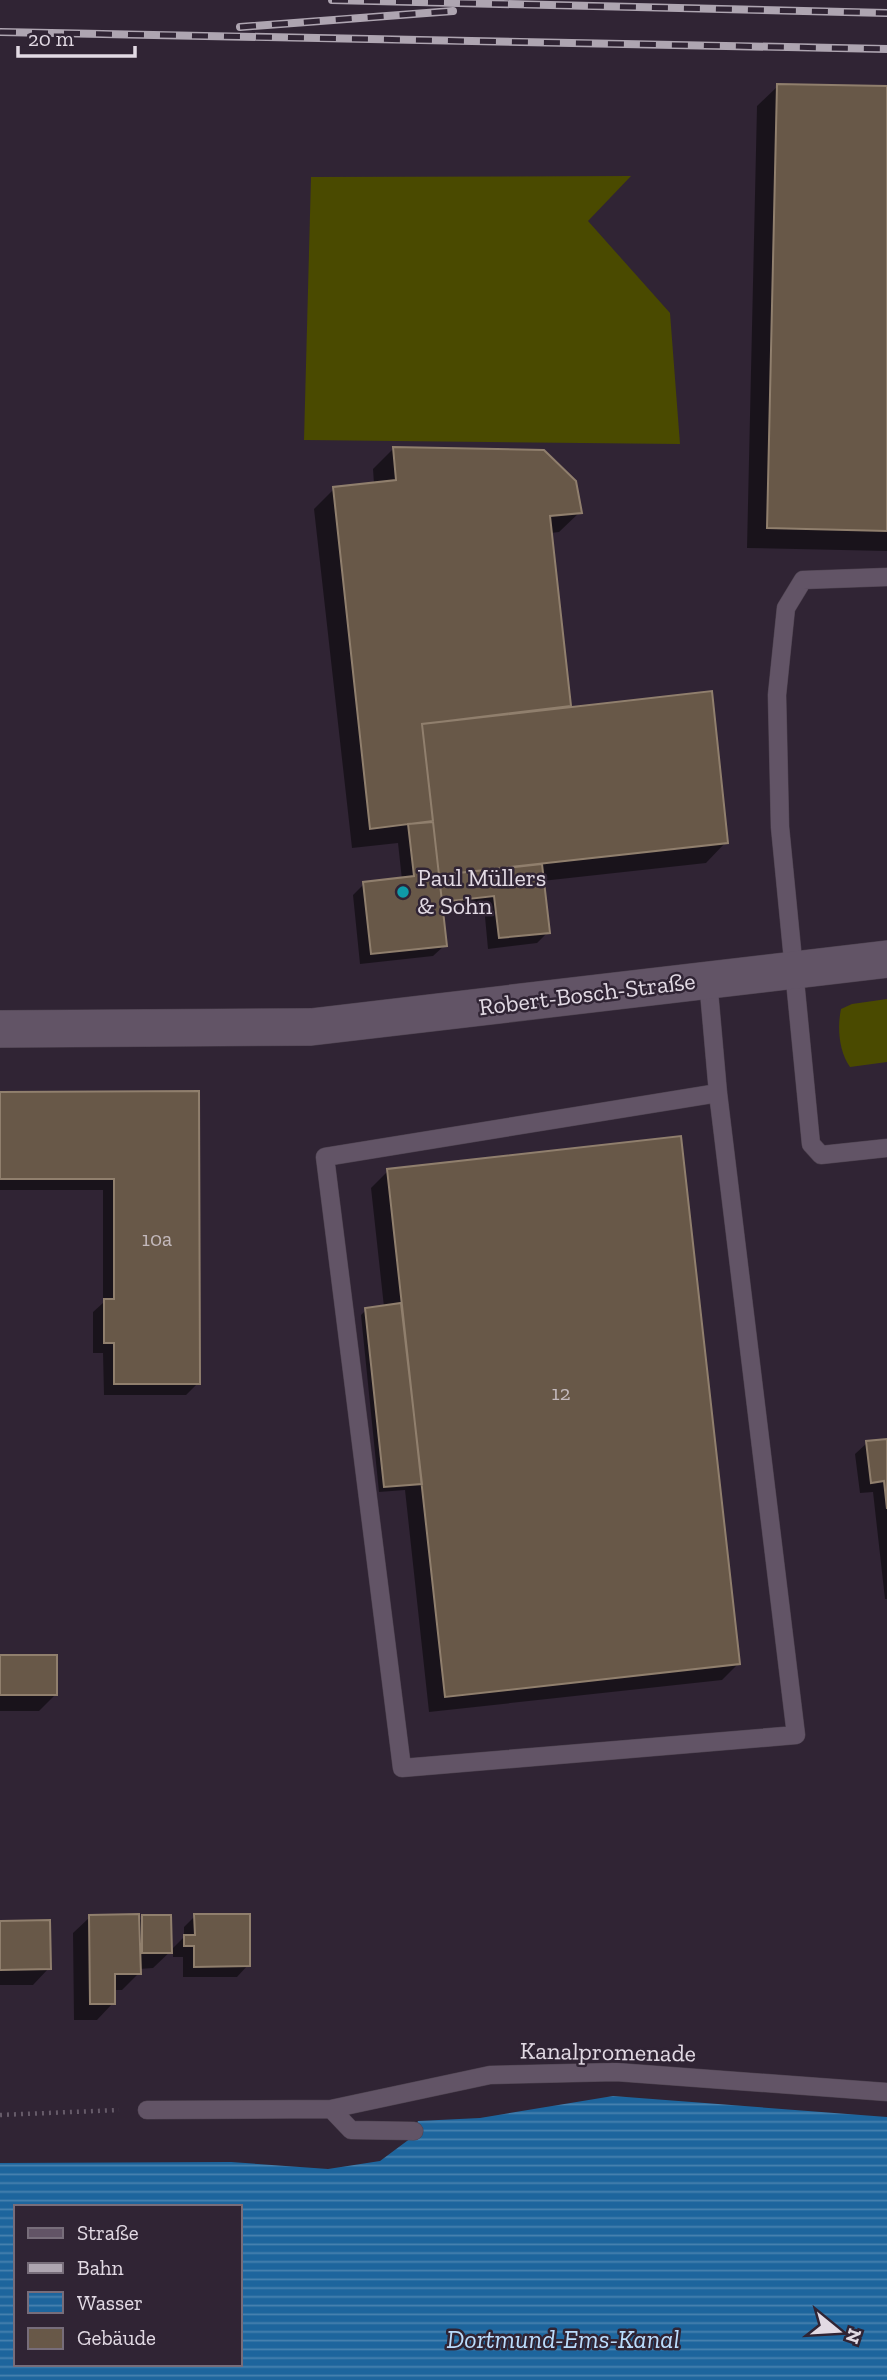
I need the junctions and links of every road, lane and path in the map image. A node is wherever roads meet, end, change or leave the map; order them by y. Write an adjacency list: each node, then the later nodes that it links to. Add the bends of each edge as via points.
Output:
1 (887, 577): 3 (lane, via 803,580 786,608 777,695 779,813)
2 (887, 959): 3 (street, Robert-Bosch-Straße)
3 (793, 970): 4 (street, Robert-Bosch-Straße); 7 (lane, via 811,1144 821,1155)
4 (708, 980): 5 (street, Robert-Bosch-Straße, via 288,1028); 6 (lane)
5 (0, 1029)
6 (718, 1093): 6 (lane, via 796,1735 402,1768 325,1157)
7 (887, 1148)
8 (887, 2092): 9 (lane, Kanalpromenade, via 616,2072 490,2075)
9 (331, 2109): 10 (lane, Kanalpromenade); 12 (lane, via 351,2130)
10 (147, 2110): 11 (path)
11 (0, 2115)
12 (414, 2131)

